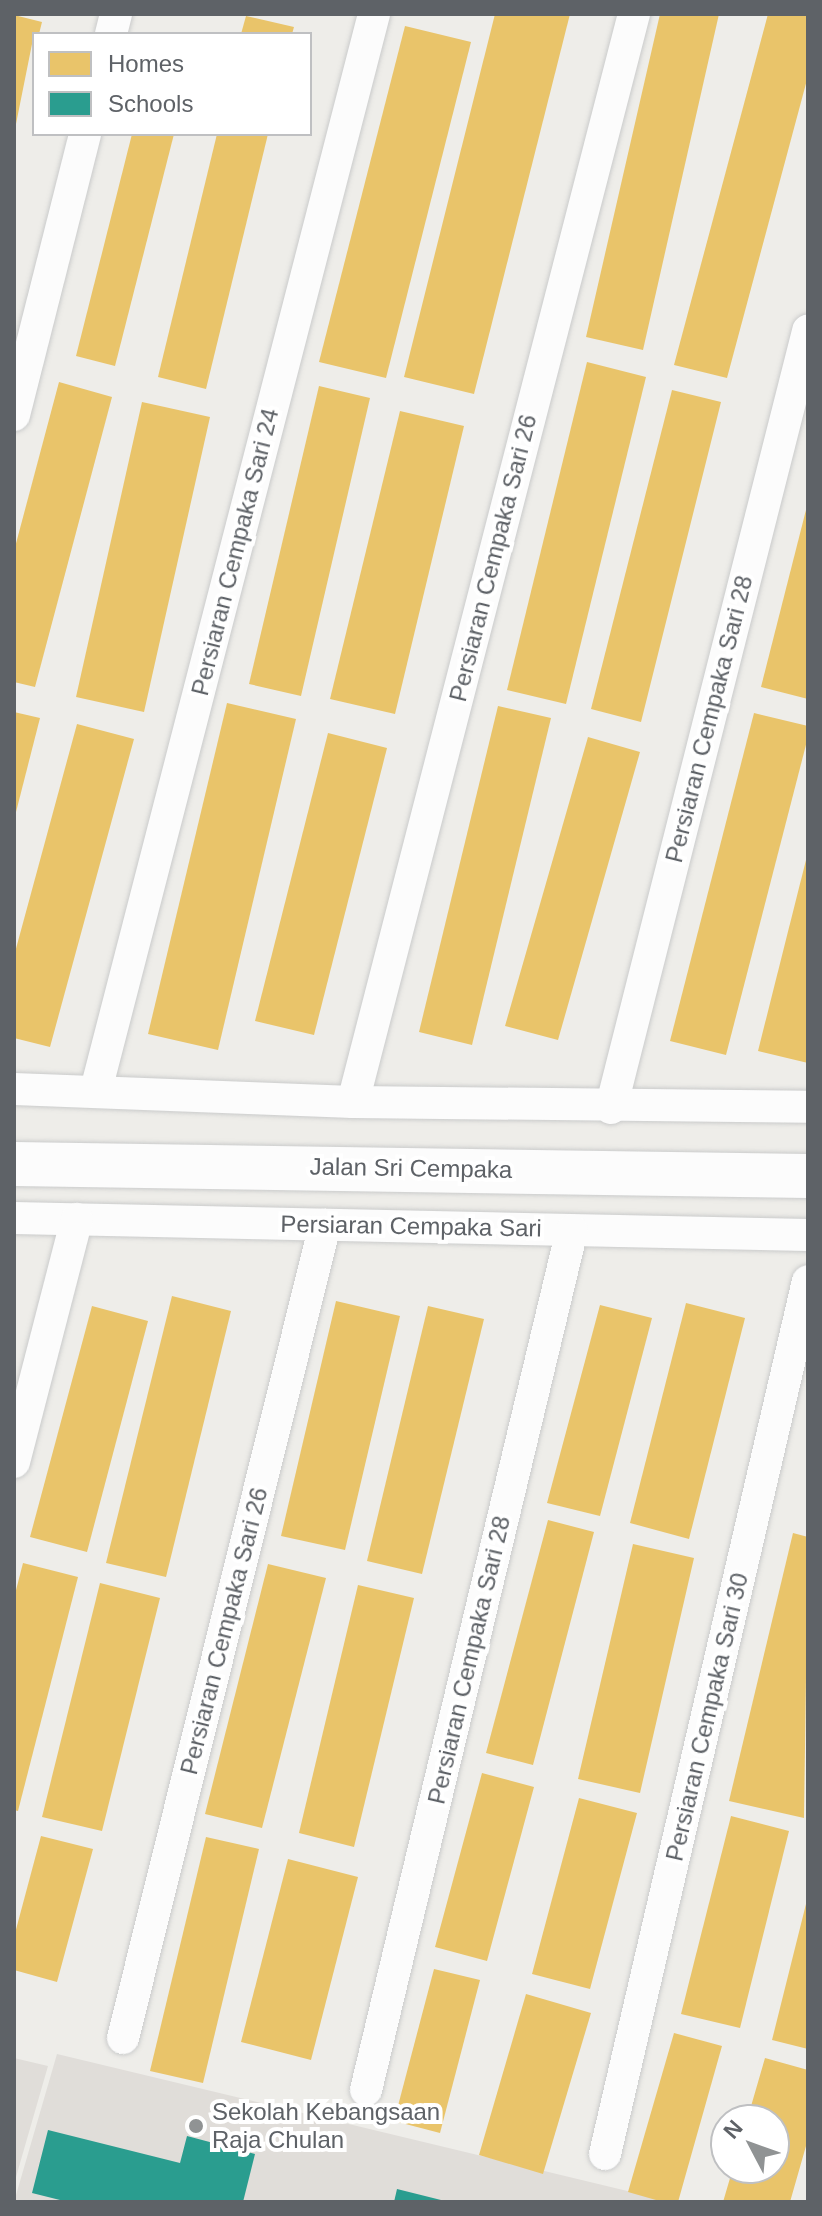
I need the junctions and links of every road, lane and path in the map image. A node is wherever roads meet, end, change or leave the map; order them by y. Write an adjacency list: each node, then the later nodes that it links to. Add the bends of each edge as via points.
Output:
1 (374, 14): 7 (street, Persiaran Cempaka Sari 24)
2 (634, 14): 8 (street, Persiaran Cempaka Sari 26)
3 (84, 136): 5 (street)
4 (808, 331): 10 (street, Persiaran Cempaka Sari 28)
5 (14, 415)
6 (14, 1089): 7 (street)
7 (96, 1090): 8 (street)
8 (353, 1102): 10 (street)
9 (808, 1107): 10 (street)
10 (611, 1108)
11 (14, 1164): 12 (street, Jalan Sri Cempaka)
12 (808, 1176)
13 (14, 1218): 14 (street, Persiaran Cempaka Sari)
14 (77, 1219): 15 (street, Persiaran Cempaka Sari); 19 (street)
15 (325, 1225): 16 (street, Persiaran Cempaka Sari); 20 (street, Persiaran Cempaka Sari 26)
16 (572, 1230): 17 (street, Persiaran Cempaka Sari); 21 (street, Persiaran Cempaka Sari 28)
17 (808, 1235)
18 (808, 1281): 22 (street, Persiaran Cempaka Sari 30)
19 (14, 1462)
20 (123, 2038)
21 (366, 2090)
22 (605, 2154)

